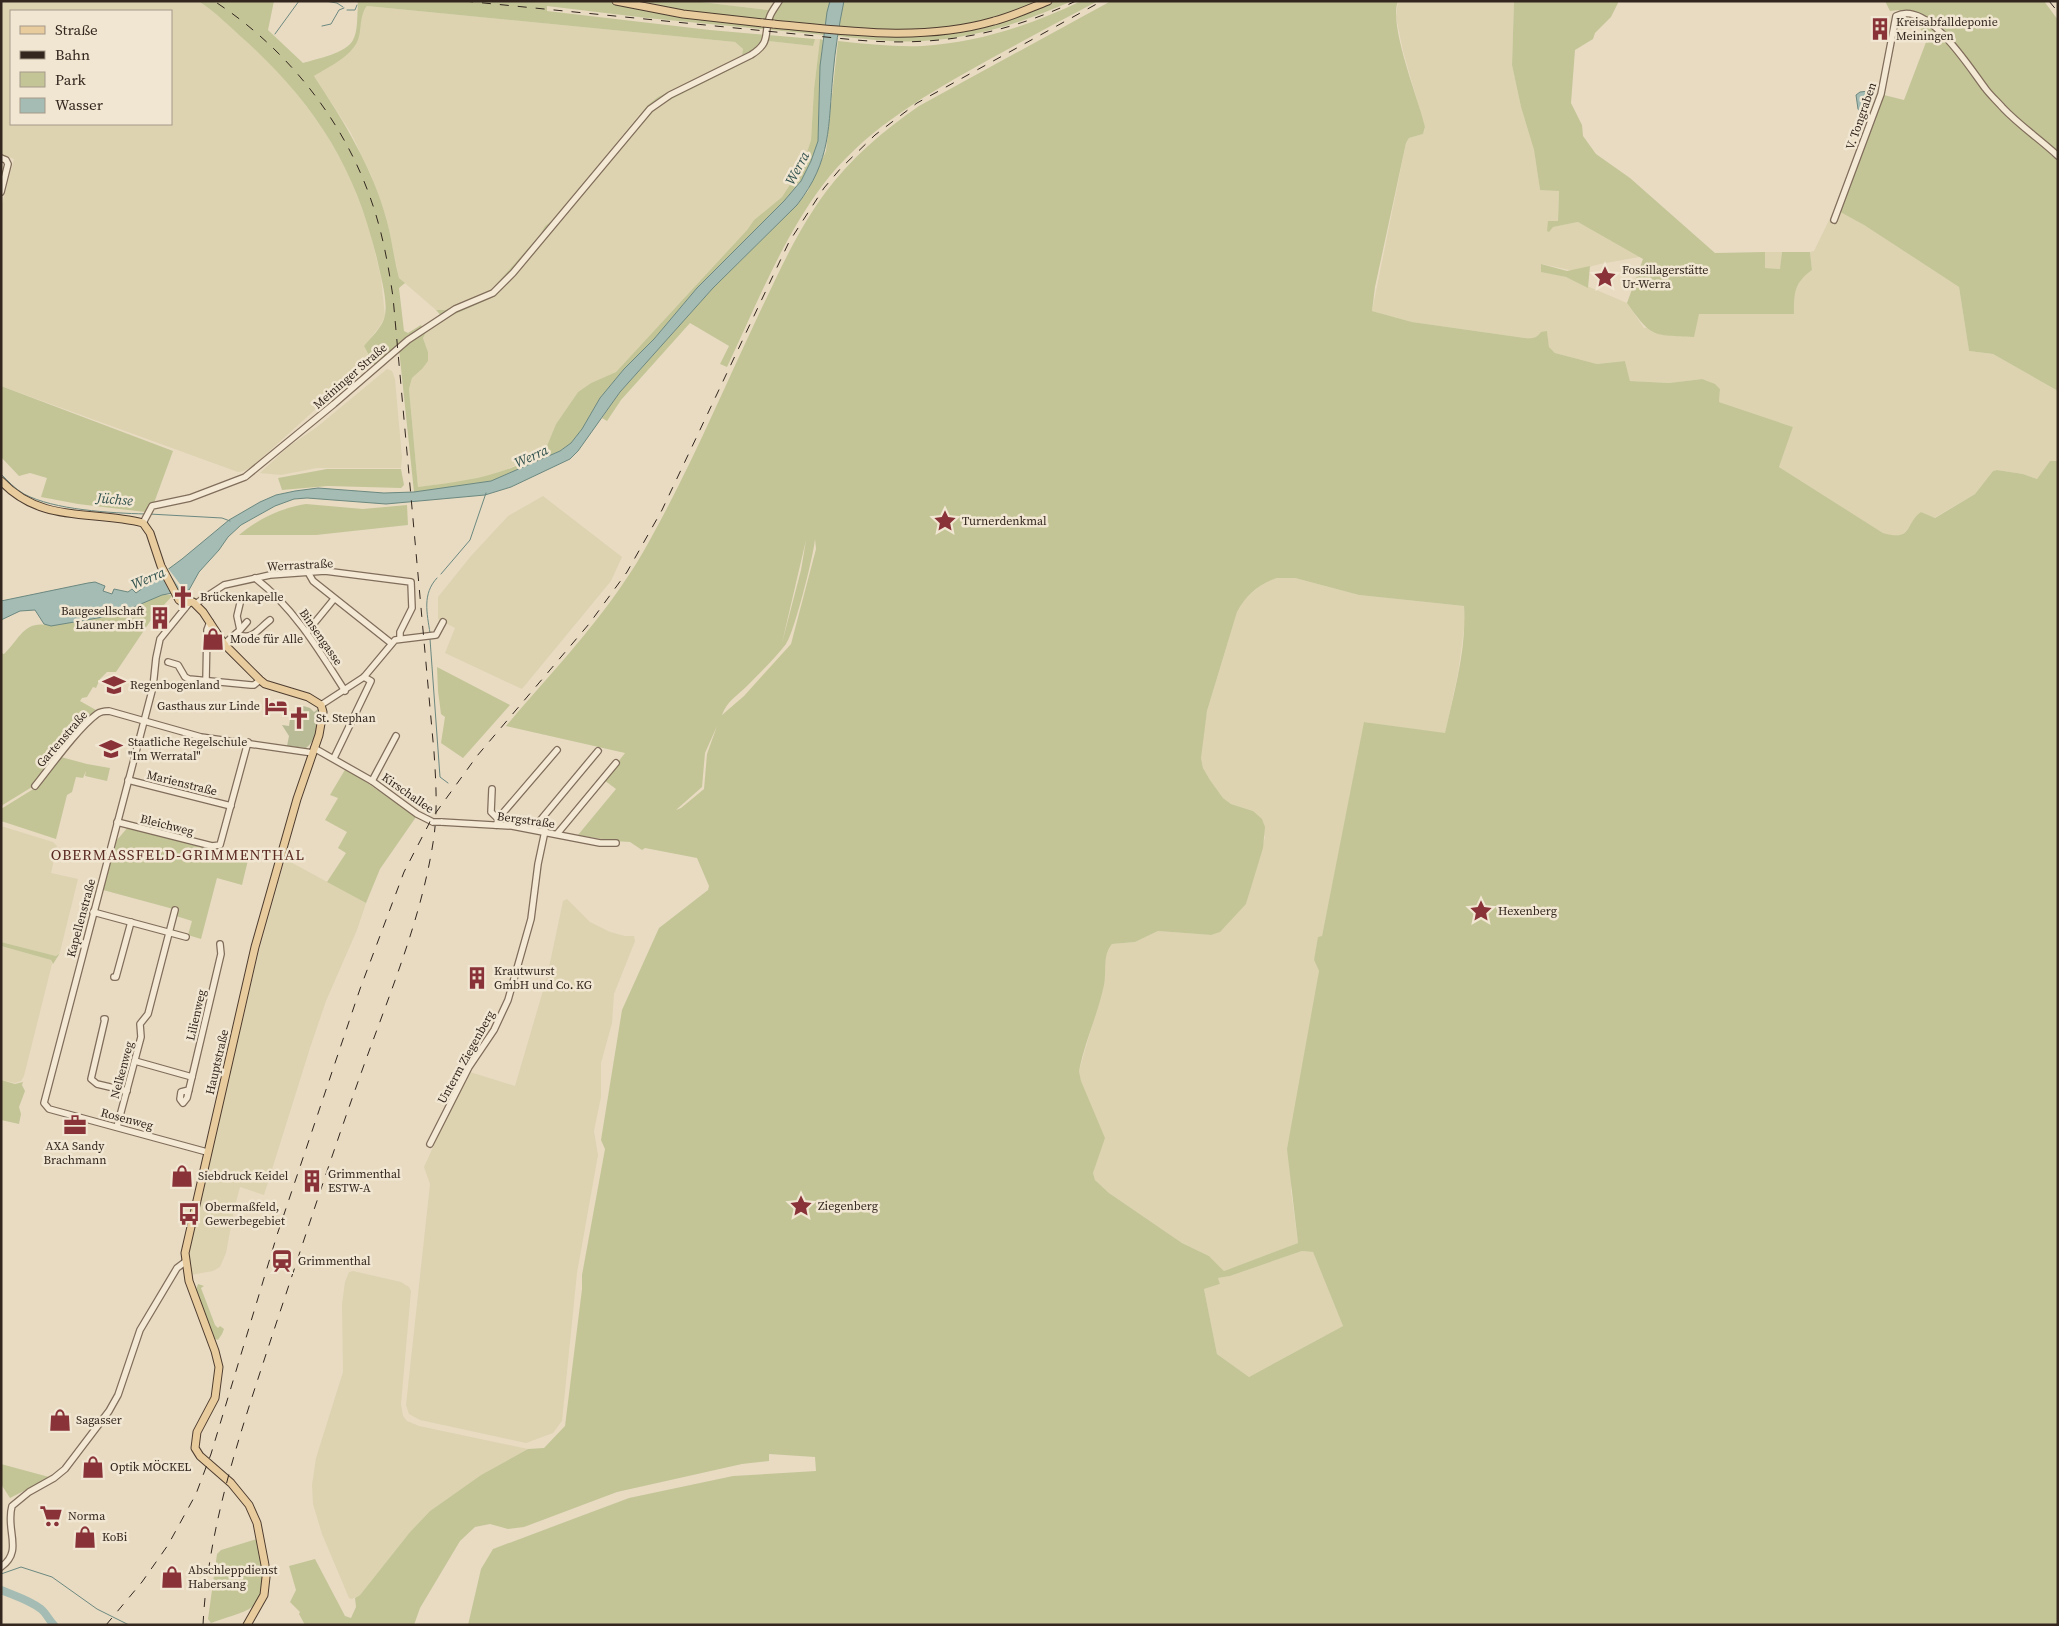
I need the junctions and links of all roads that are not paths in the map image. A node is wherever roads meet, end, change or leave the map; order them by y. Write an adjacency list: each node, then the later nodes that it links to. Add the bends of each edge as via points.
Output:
1 (616, 1): 4 (main road, bridge, via 682,14 763,23)
2 (779, 1): 4 (street)
3 (1048, 1): 4 (main road, via 995,21 948,30 856,32)
4 (771, 21): 10 (street, Meininger Straße, via 760,50 670,94 655,105 493,293 455,309 408,340 252,472 190,498 152,506)
5 (2058, 156): 8 (street, V. Tongraben, via 2005,110 1938,29 1910,12 1903,13 1896,16 1881,94)
6 (1, 158): 7 (street, via 8,164)
7 (1, 192)
8 (1834, 220)
9 (1, 481): 10 (main road, via 36,506 57,511)
10 (146, 517): 15 (main road, via 158,558 177,598 183,603)
11 (309, 574): 12 (street, Werrastraße); 14 (street); 22 (street, Werrastraße, via 325,571 411,582 412,608 400,632)
12 (255, 578): 15 (street, Werrastraße, via 224,585); 21 (street, Binsengasse, via 284,604)
13 (241, 599): 20 (street)
14 (334, 599): 21 (street); 23 (street)
15 (193, 603): 17 (main road); 31 (street, Kapellenstraße, via 160,640)
16 (270, 620): 20 (street, via 249,637)
17 (210, 622): 24 (main road); 27 (street)
18 (247, 622): 20 (street)
19 (444, 622): 22 (street, via 436,635)
20 (238, 632): 24 (street)
21 (306, 632): 29 (street, Binsengasse)
22 (400, 639): 23 (street)
23 (391, 642): 26 (street)
24 (224, 644): 28 (main road)
25 (168, 662): 27 (street, via 178,665 189,680)
26 (364, 677): 29 (street); 37 (street, via 371,681)
27 (206, 680): 28 (street, via 251,686)
28 (260, 680): 30 (main road, via 308,697)
29 (345, 691): 30 (street)
30 (320, 705): 34 (main road, Hauptstraße, via 322,723)
31 (144, 721): 33 (street, Gartenstraße, via 202,737); 39 (street, Kapellenstraße); 41 (street, Gartenstraße, via 109,711 98,713)
32 (396, 736): 40 (street, Kirschallee)
33 (248, 742): 34 (street, Gartenstraße); 43 (street)
34 (314, 750): 37 (street, Kirschallee); 66 (main road, Hauptstraße, via 294,806 264,912)
35 (557, 750): 46 (street)
36 (598, 751): 47 (street)
37 (334, 758): 40 (street, Kirschallee)
38 (616, 763): 49 (street)
39 (128, 780): 43 (street, Marienstraße); 44 (street, Kapellenstraße)
40 (372, 781): 45 (street, Kirschallee)
41 (35, 786)
42 (492, 789): 46 (street, via 491,812)
43 (231, 806): 44 (street, Bleichweg, via 220,845 212,846)
44 (117, 822): 52 (street, Kapellenstraße)
45 (433, 822): 46 (street, Bergstraße, bridge)
46 (497, 822): 47 (street, Bergstraße)
47 (533, 829): 48 (street, Bergstraße)
48 (545, 831): 49 (street, Bergstraße); 65 (street, Unterm Ziegenberg, via 531,919 508,1000)
49 (557, 834): 50 (street, Bergstraße)
50 (616, 844)
51 (175, 910): 54 (street, Nelkenweg)
52 (93, 912): 53 (street); 63 (street, Kapellenstraße)
53 (131, 922): 54 (street); 57 (street)
54 (169, 932): 55 (street); 59 (street, Nelkenweg, via 148,1014 140,1024 141,1037)
55 (186, 937)
56 (220, 944): 60 (street, Lilienweg, via 221,954)
57 (114, 977)
58 (104, 1019): 62 (street, via 91,1079 97,1084)
59 (135, 1062): 60 (street); 62 (street, Nelkenweg)
60 (192, 1077): 61 (street, Lilienweg)
61 (189, 1090)
62 (127, 1091): 64 (street, Nelkenweg)
63 (44, 1103): 64 (street, Rosenweg, via 49,1109)
64 (117, 1127): 66 (street, Rosenweg)
65 (430, 1144)
66 (207, 1152): 67 (main road, Hauptstraße)
67 (185, 1262): 68 (street, via 177,1268 140,1330 118,1395 109,1411 65,1469 12,1506 10,1525 14,1553 11,1560); 69 (main road, Hauptstraße, via 219,1367 215,1398 197,1432 195,1448 249,1506 257,1523 264,1558 264,1595)
68 (1, 1567)
69 (248, 1625)

